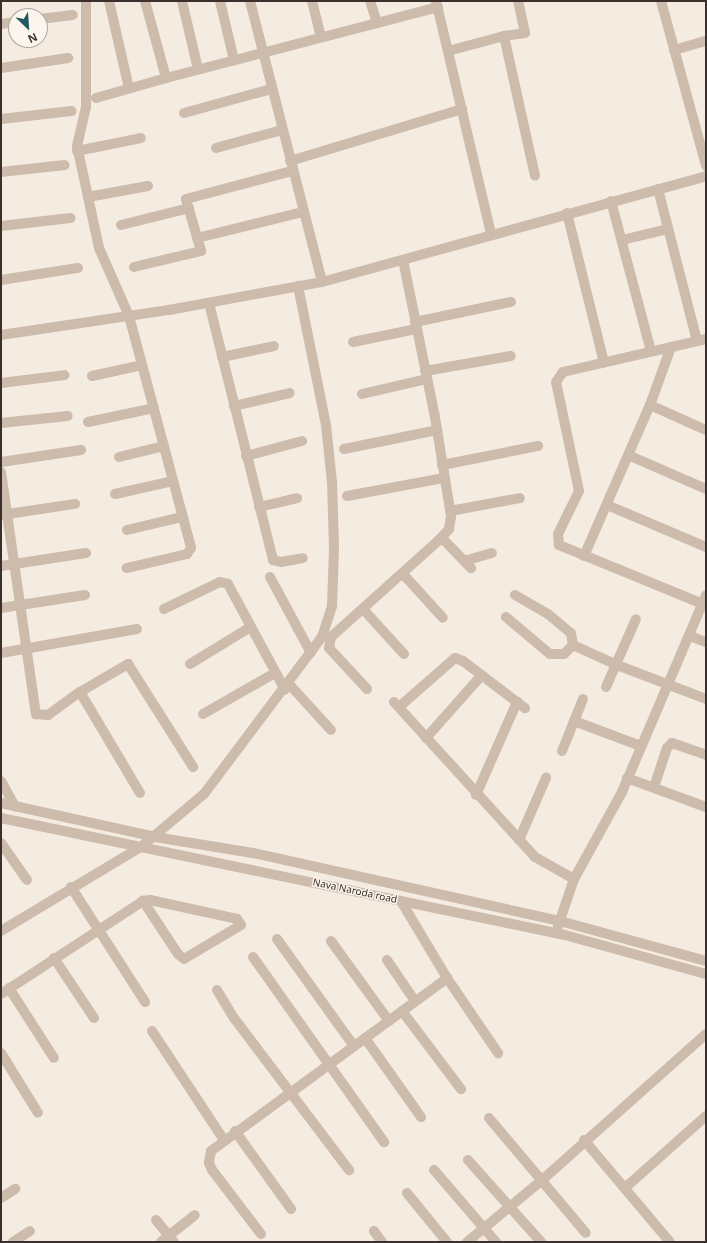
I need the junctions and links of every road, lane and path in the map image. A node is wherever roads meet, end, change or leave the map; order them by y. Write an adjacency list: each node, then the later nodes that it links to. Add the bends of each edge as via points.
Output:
1 (86, 1): 36 (street, via 86,106)
2 (109, 1): 26 (street)
3 (145, 1): 25 (street)
4 (182, 1): 24 (street)
5 (220, 1): 22 (street)
6 (250, 1): 20 (street)
7 (312, 1): 15 (street)
8 (370, 1): 14 (street)
9 (518, 1): 16 (street, via 525,33)
10 (660, 1): 18 (street)
11 (437, 4): 14 (street); 19 (street)
12 (73, 15): 13 (street)
13 (48, 18)
14 (377, 23): 15 (street)
15 (321, 36): 20 (street)
16 (504, 36): 19 (street); 41 (street)
17 (706, 41): 18 (street)
18 (674, 50): 39 (street)
19 (448, 52): 29 (street)
20 (262, 53): 22 (street); 27 (street)
21 (68, 58): 23 (street)
22 (234, 60): 24 (street)
23 (1, 68)
24 (198, 69): 25 (street)
25 (166, 78): 26 (street)
26 (130, 88): 28 (street)
27 (271, 89): 31 (street); 33 (street)
28 (96, 98)
29 (462, 109): 38 (street); 54 (street)
30 (72, 111): 32 (street)
31 (184, 113)
32 (1, 119)
33 (282, 130): 35 (street); 38 (street)
34 (141, 138): 36 (street)
35 (216, 148)
36 (78, 151): 45 (street)
37 (65, 165): 40 (street)
38 (291, 166): 47 (street, via 186,199); 48 (street)
39 (706, 166)
40 (1, 172)
41 (535, 176)
42 (706, 178): 44 (street)
43 (148, 186): 45 (street)
44 (658, 189): 46 (street); 53 (street)
45 (88, 197): 65 (street, via 99,248)
46 (611, 201): 49 (street); 56 (street)
47 (189, 208): 51 (street); 55 (street)
48 (303, 212): 55 (street); 61 (street)
49 (567, 213): 54 (street); 75 (street)
50 (71, 218): 52 (street)
51 (121, 225)
52 (1, 226)
53 (668, 229): 56 (street); 68 (street)
54 (492, 234): 57 (street)
55 (197, 238): 58 (street, via 201,251)
56 (622, 240): 72 (street)
57 (403, 260): 61 (street); 66 (street)
58 (134, 267)
59 (78, 268): 60 (street)
60 (1, 280)
61 (322, 282): 62 (street)
62 (298, 286): 64 (street); 144 (street, via 326,425 334,548 332,606 322,637)
63 (511, 302): 66 (street)
64 (209, 303): 65 (street); 74 (street)
65 (129, 316): 67 (street); 76 (street)
66 (416, 325): 69 (street); 78 (street)
67 (1, 335)
68 (701, 340): 71 (street)
69 (353, 342)
70 (274, 346): 74 (street)
71 (671, 347): 72 (street); 83 (street)
72 (651, 351): 75 (street)
73 (511, 356): 78 (street)
74 (222, 357): 84 (street)
75 (604, 362): 120 (street, via 563,372 556,382 578,491 558,534 559,545)
76 (142, 365): 79 (street); 85 (street)
77 (64, 375): 80 (street)
78 (426, 375): 82 (street); 89 (street)
79 (92, 376)
80 (1, 383)
81 (290, 393): 84 (street)
82 (362, 394)
83 (650, 405): 90 (street); 96 (street)
84 (234, 406): 97 (street)
85 (154, 408): 87 (street); 92 (street)
86 (68, 416): 88 (street)
87 (88, 422)
88 (1, 424)
89 (437, 430): 94 (street); 100 (street)
90 (706, 430)
91 (302, 441): 97 (street)
92 (164, 446): 98 (street); 103 (street)
93 (538, 446): 100 (street)
94 (344, 449)
95 (81, 450): 99 (street)
96 (628, 455): 104 (street); 110 (street)
97 (246, 456): 111 (street)
98 (119, 457)
99 (1, 462)
100 (442, 465): 102 (street)
101 (1, 472): 113 (street)
102 (444, 478): 106 (street); 112 (street)
103 (172, 481): 105 (street); 114 (street)
104 (706, 489)
105 (115, 494)
106 (347, 496)
107 (297, 498): 111 (street)
108 (520, 498): 112 (street)
109 (75, 504): 113 (street)
110 (607, 505): 117 (street); 120 (street)
111 (259, 507): 121 (street, via 273,560 281,562)
112 (450, 510): 116 (street, via 449,529)
113 (4, 515): 122 (street)
114 (182, 517): 115 (street); 124 (street, via 192,548 190,552)
115 (127, 530)
116 (442, 538): 119 (street, via 468,565); 125 (street)
117 (706, 547)
118 (86, 553): 122 (street)
119 (492, 553)
120 (584, 556): 130 (street)
121 (303, 558)
122 (14, 564): 123 (street); 129 (street)
123 (1, 566)
124 (127, 568)
125 (403, 574): 133 (street); 135 (street)
126 (270, 577): 144 (street)
127 (85, 595): 129 (street)
128 (515, 595): 141 (street, via 548,614 571,633)
129 (21, 605): 131 (street); 142 (street)
130 (704, 605): 139 (street)
131 (1, 608)
132 (164, 609): 137 (street, via 220,582 228,584)
133 (363, 610): 145 (street); 153 (street, via 331,637 328,648)
134 (506, 617): 141 (street, via 550,654 564,654)
135 (443, 618)
136 (636, 619): 147 (street)
137 (249, 628): 146 (street); 148 (street)
138 (137, 629): 142 (street)
139 (690, 636): 140 (street); 150 (street)
140 (706, 642)
141 (574, 645): 147 (street)
142 (26, 648): 143 (street); 154 (street, via 36,714 48,715)
143 (1, 653)
144 (311, 653): 151 (street)
145 (404, 654)
146 (190, 664)
147 (617, 666): 150 (street); 152 (street)
148 (275, 673): 151 (street); 157 (street)
149 (482, 675): 160 (street); 160 (street, via 459,658 451,659 396,705); 170 (street, via 521,705)
150 (666, 684): 155 (street); 161 (street)
151 (287, 687): 159 (street); 175 (street, via 204,794)
152 (606, 687)
153 (367, 689)
154 (80, 692): 164 (street, via 128,664); 169 (street)
155 (706, 699)
156 (583, 700): 158 (street)
157 (203, 714)
158 (574, 721): 161 (street); 162 (street)
159 (332, 730)
160 (426, 738): 170 (street)
161 (640, 746): 166 (street)
162 (562, 751)
163 (706, 755): 168 (street, via 675,743 670,744)
164 (193, 767)
165 (546, 778): 176 (street)
166 (627, 778): 168 (street); 179 (street)
167 (1, 781): 172 (street)
168 (654, 787): 173 (street)
169 (140, 793)
170 (476, 795): 176 (street)
171 (1, 803): 172 (street)
172 (15, 806): 175 (street)
173 (706, 807)
174 (1, 818): 178 (street, Nava Naroda road)
175 (155, 837): 178 (street); 184 (street, via 253,853)
176 (519, 840): 179 (street, via 535,857)
177 (1, 843): 180 (street)
178 (141, 847): 181 (street); 183 (street, Nava Naroda road)
179 (574, 879): 184 (street)
180 (27, 880)
181 (71, 887): 185 (street); 186 (street)
182 (143, 901): 182 (street, via 150,900 237,919 241,925 184,959 178,954); 185 (street)
183 (401, 901): 187 (street, Nava Naroda road); 195 (street)
184 (560, 921): 187 (street); 193 (street)
185 (98, 929): 191 (street); 199 (street)
186 (1, 931)
187 (555, 933): 194 (street, Nava Naroda road)
188 (277, 940): 206 (street)
189 (331, 941): 202 (street)
190 (253, 957): 210 (street)
191 (54, 958): 197 (street); 201 (street)
192 (387, 960): 198 (street)
193 (706, 961)
194 (706, 974)
195 (447, 978): 198 (street); 208 (street)
196 (217, 990): 212 (street, via 234,1018)
197 (5, 991): 209 (street)
198 (415, 1001): 200 (street)
199 (145, 1002)
200 (402, 1011): 202 (street); 211 (street)
201 (94, 1018)
202 (388, 1021): 205 (street)
203 (152, 1031): 218 (street)
204 (706, 1034): 219 (street)
205 (366, 1038): 206 (street); 215 (street)
206 (354, 1046): 210 (street)
207 (1, 1053): 213 (street)
208 (498, 1053)
209 (54, 1058)
210 (330, 1064): 212 (street); 220 (street)
211 (461, 1089)
212 (292, 1092): 217 (street); 222 (street)
213 (38, 1113)
214 (706, 1116): 225 (street)
215 (421, 1117)
216 (489, 1118): 224 (street)
217 (235, 1131): 218 (street); 230 (street)
218 (224, 1140): 236 (street, via 211,1151 209,1163)
219 (584, 1140): 224 (street); 225 (street)
220 (384, 1142)
221 (468, 1160): 229 (street)
222 (349, 1170)
223 (434, 1170): 233 (street)
224 (541, 1181): 229 (street); 237 (street)
225 (626, 1187): 245 (street)
226 (16, 1189): 228 (street)
227 (407, 1193): 241 (street)
228 (1, 1198)
229 (510, 1206): 233 (street); 244 (street)
230 (290, 1209)
231 (195, 1215): 238 (street)
232 (156, 1220): 238 (street)
233 (484, 1228): 242 (street); 243 (street)
234 (30, 1231): 239 (street)
235 (374, 1231): 240 (street)
236 (261, 1234)
237 (586, 1234)
238 (168, 1240)
239 (13, 1242)
240 (382, 1242)
241 (447, 1242)
242 (467, 1242)
243 (496, 1242)
244 (541, 1242)
245 (670, 1242)

